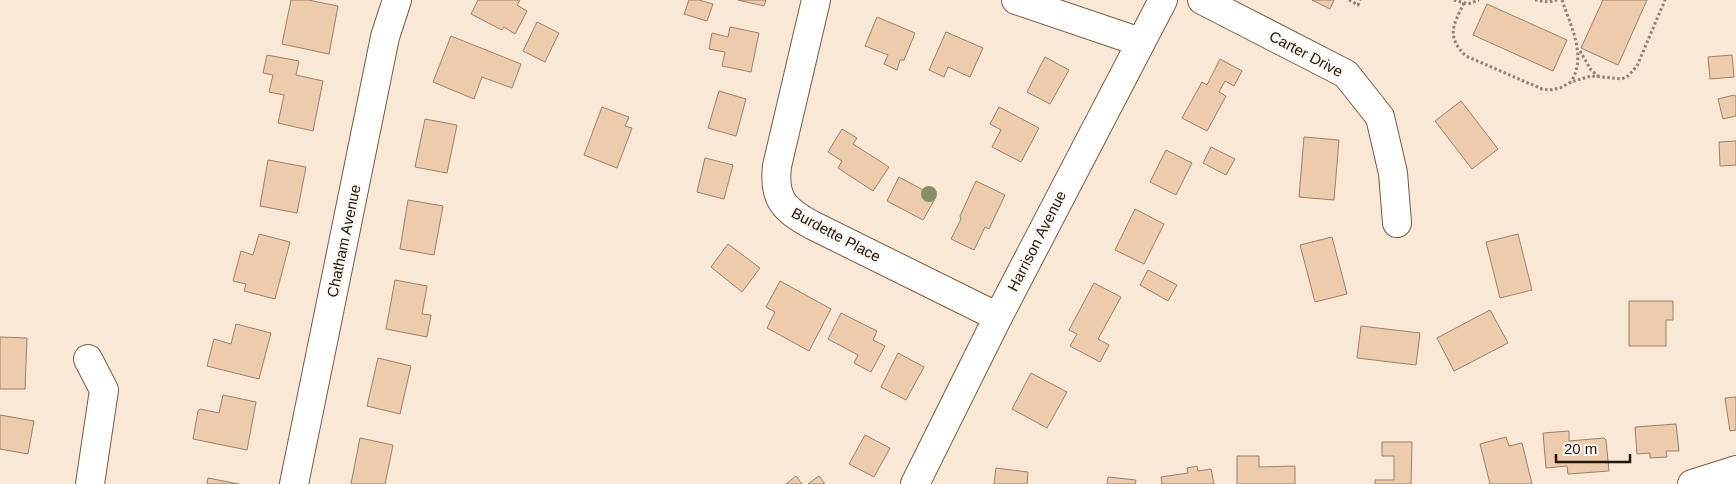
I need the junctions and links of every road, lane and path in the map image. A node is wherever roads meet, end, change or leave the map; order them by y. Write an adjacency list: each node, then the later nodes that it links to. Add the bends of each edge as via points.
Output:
1 (397, 0): 24 (street, Chatham Avenue, via 385,37)
2 (816, 0): 20 (street, Burdette Place, via 777,166 776,186 782,202 792,213 812,225)
3 (1016, 0): 15 (street)
4 (1163, 0): 15 (street, Harrison Avenue)
5 (1202, 0): 19 (street, Carter Drive, via 1346,74 1380,116 1393,173)
6 (1349, 0): 7 (path, via 1358,5)
7 (1360, 0)
8 (1454, 0): 14 (path)
9 (1480, 0): 14 (path)
10 (1534, 0): 11 (path)
11 (1557, 0)
12 (1562, 0): 16 (path)
13 (1665, 0): 17 (path, via 1633,72 1622,78)
14 (1464, 3): 18 (path, via 1454,22 1453,32 1454,41 1466,56 1542,89 1560,88)
15 (1140, 42): 20 (street, Harrison Avenue)
16 (1578, 49): 17 (path); 18 (path, via 1578,67)
17 (1598, 76): 18 (path)
18 (1571, 82)
19 (1396, 223)
20 (998, 317): 25 (street, Harrison Avenue)
21 (88, 359): 23 (street, via 104,390)
22 (1736, 470): 26 (street)
23 (90, 484)
24 (294, 484)
25 (915, 484)
26 (1692, 484)

